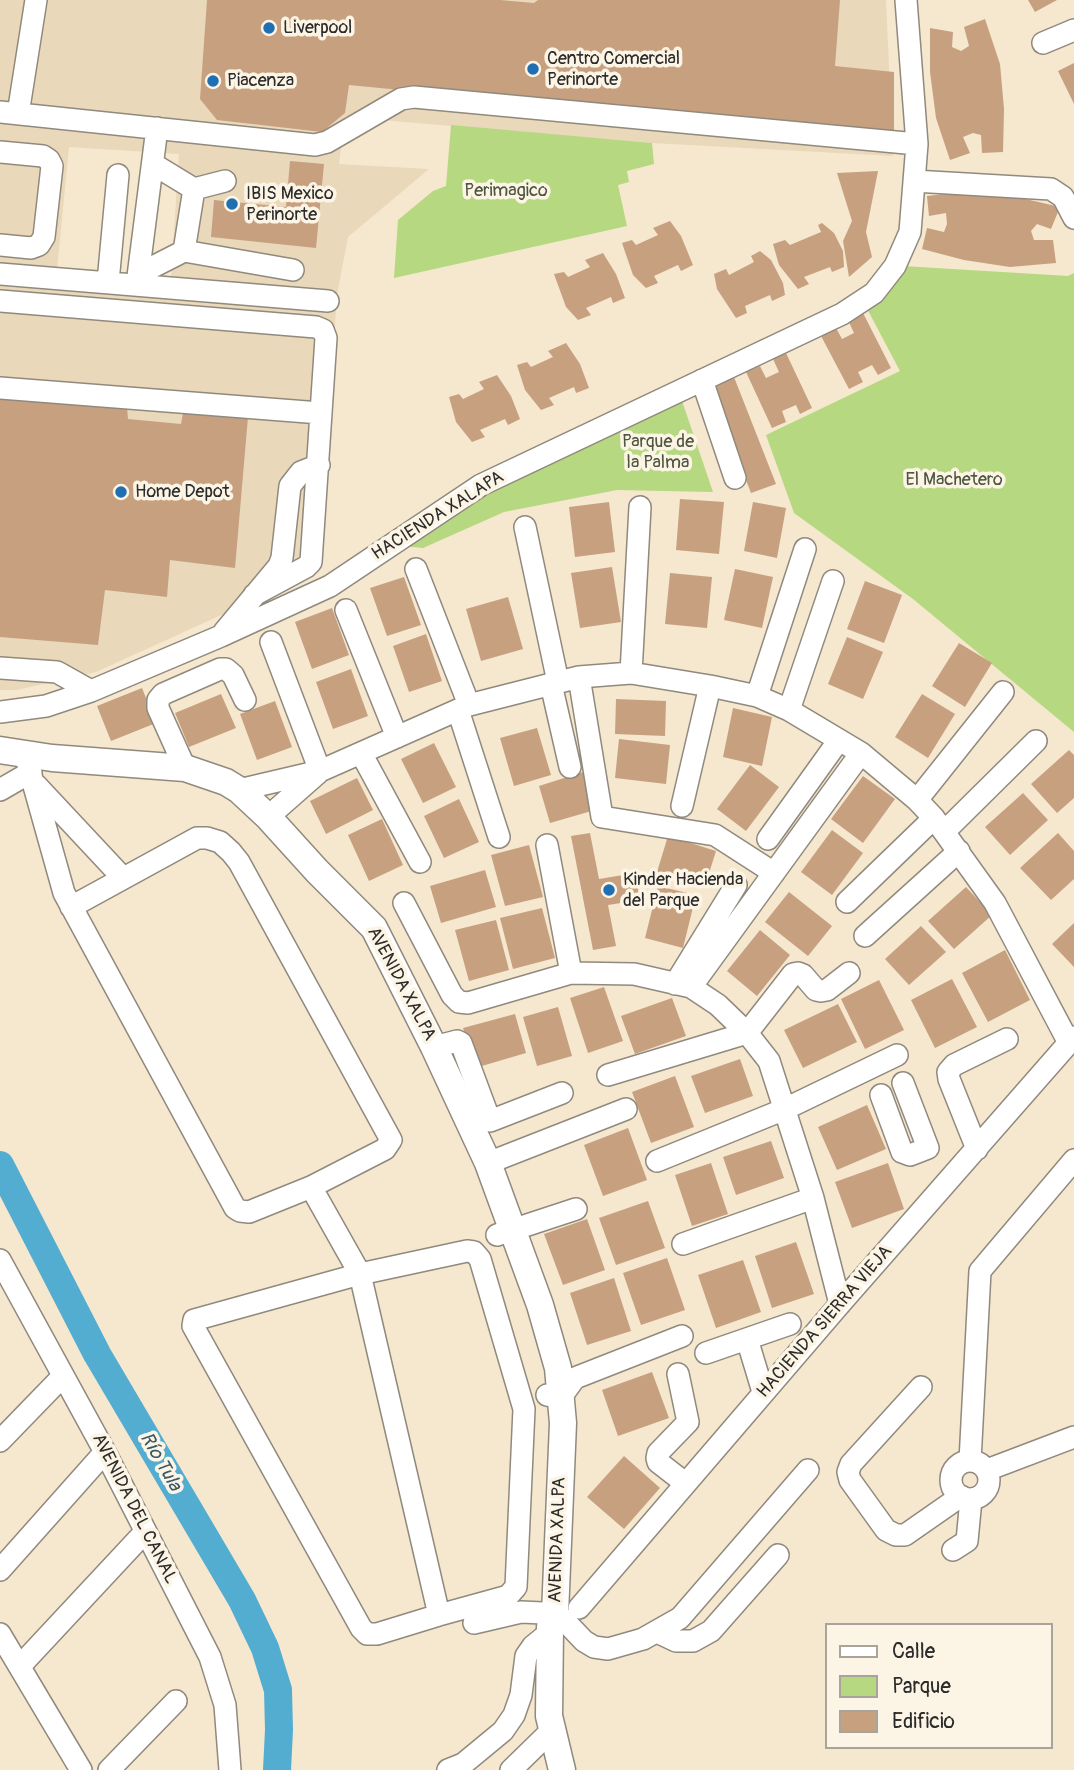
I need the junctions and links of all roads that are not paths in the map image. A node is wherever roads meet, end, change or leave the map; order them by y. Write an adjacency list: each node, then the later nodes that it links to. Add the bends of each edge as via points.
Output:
1 (905, 0): 7 (street, HACIENDA XALAPA)
2 (28, 2): 5 (street)
3 (1074, 30): 4 (street)
4 (1043, 43)
5 (9, 113): 6 (street)
6 (157, 128): 7 (street, via 316,145 401,99 414,97); 9 (street)
7 (917, 144): 12 (street, HACIENDA XALAPA)
8 (0, 152): 15 (street, via 43,156 52,166 44,237 39,245)
9 (153, 164): 13 (street); 19 (street)
10 (118, 175): 20 (street)
11 (225, 181): 13 (street)
12 (914, 181): 14 (street, via 1051,189 1063,197); 25 (street, HACIENDA XALAPA, via 910,232 895,266 874,293 842,314)
13 (194, 189): 16 (street)
14 (1074, 218)
15 (0, 245)
16 (184, 251): 17 (street); 19 (street)
17 (293, 270)
18 (0, 274): 20 (street)
19 (138, 279): 20 (street); 21 (street)
20 (108, 282)
21 (205, 291): 23 (street); 24 (street)
22 (0, 300): 24 (street)
23 (328, 300)
24 (202, 317): 27 (street, via 323,330)
25 (702, 380): 29 (street); 37 (street, HACIENDA XALAPA, via 481,485 330,586)
26 (0, 388): 27 (street)
27 (320, 413): 28 (street)
28 (319, 465): 35 (street, via 301,471 290,486 282,558); 35 (street, via 311,562)
29 (735, 478)
30 (640, 507): 40 (street)
31 (525, 527): 41 (street)
32 (805, 550): 45 (street)
33 (416, 569): 47 (street)
34 (833, 582): 48 (street)
35 (254, 595): 37 (street)
36 (346, 610): 50 (street)
37 (221, 636): 43 (street, HACIENDA XALAPA)
38 (271, 642): 58 (street)
39 (0, 668): 43 (street, via 57,672)
40 (631, 673): 41 (street); 42 (street)
41 (563, 681): 47 (street); 56 (street); 70 (street, via 602,817 715,835)
42 (710, 686): 45 (street); 62 (street)
43 (91, 691): 49 (street, HACIENDA XALAPA, via 46,706)
44 (1003, 692): 61 (street)
45 (757, 696): 48 (street)
46 (245, 700): 57 (street, via 226,669 163,694 158,708)
47 (463, 708): 50 (street); 65 (street)
48 (789, 710): 51 (street)
49 (0, 712)
50 (397, 737): 53 (street)
51 (839, 740): 54 (street); 66 (street)
52 (1036, 741): 64 (street)
53 (361, 753): 58 (street); 69 (street)
54 (861, 753): 61 (street); 70 (street)
55 (22, 765): 57 (main road, AVENIDA XALPA); 59 (street); 71 (street); 75 (street, via 58,881)
56 (570, 766)
57 (185, 768): 60 (main road, AVENIDA XALPA)
58 (320, 771): 60 (street); 63 (street)
59 (0, 790)
60 (239, 790): 63 (main road, AVENIDA XALPA)
61 (917, 800): 64 (street)
62 (682, 806)
63 (268, 817): 83 (main road, AVENIDA XALPA, via 374,928)
64 (940, 825): 68 (street); 73 (street)
65 (499, 837)
66 (768, 839)
67 (547, 845): 78 (street)
68 (959, 851): 76 (street); 82 (street, via 996,903)
69 (419, 862)
70 (774, 873): 79 (street)
71 (123, 878): 75 (street); 97 (street, via 197,838 220,842 239,862 391,1140 385,1149)
72 (736, 885): 79 (street)
73 (846, 902)
74 (404, 903): 78 (street, via 459,1002)
75 (71, 907): 97 (street, via 234,1208 249,1212)
76 (865, 936)
77 (849, 972): 80 (street, via 821,991 803,975 793,974)
78 (571, 973): 79 (street, via 634,974)
79 (683, 986): 80 (street, via 718,1005)
80 (747, 1033): 85 (street); 90 (street, via 769,1061)
81 (1007, 1039): 92 (street, via 948,1072)
82 (1072, 1040): 92 (street, HACIENDA SIERRA VIEJA)
83 (426, 1050): 87 (street, via 461,1043 490,1121); 95 (main road, AVENIDA XALPA)
84 (897, 1055): 90 (street)
85 (608, 1075)
86 (903, 1083): 91 (street)
87 (562, 1093)
88 (881, 1095): 91 (street, via 902,1152 910,1155)
89 (626, 1109): 95 (street)
90 (785, 1109): 94 (street); 98 (street)
91 (928, 1148): 96 (street)
92 (976, 1149): 96 (street, HACIENDA SIERRA VIEJA)
93 (1074, 1160): 117 (street, via 980,1271)
94 (657, 1161)
95 (480, 1167): 100 (main road, AVENIDA XALPA)
96 (945, 1185): 104 (street, HACIENDA SIERRA VIEJA)
97 (311, 1187): 103 (street)
98 (813, 1198): 101 (street); 104 (street)
99 (576, 1209): 100 (street)
100 (505, 1232): 113 (main road, AVENIDA XALPA, via 540,1306 558,1368)
101 (683, 1244)
102 (0, 1260): 110 (street, AVENIDA DEL CANAL)
103 (360, 1274): 125 (street); 125 (street, via 474,1252 480,1259 523,1409 516,1587 508,1597); 125 (street, via 199,1317 193,1326 361,1628 367,1634 377,1634)
104 (840, 1304): 112 (street, HACIENDA SIERRA VIEJA)
105 (790, 1324): 107 (street)
106 (682, 1336): 113 (street, via 575,1378)
107 (747, 1339): 108 (street); 112 (street)
108 (706, 1353)
109 (678, 1374): 119 (street, via 688,1422 657,1458)
110 (63, 1376): 115 (street); 116 (street, AVENIDA DEL CANAL)
111 (921, 1387): 120 (street, via 851,1464 850,1480 886,1530 897,1535 905,1535)
112 (763, 1392): 119 (street, HACIENDA SIERRA VIEJA)
113 (554, 1396): 126 (main road, AVENIDA XALPA, via 563,1423)
114 (1074, 1437): 117 (street)
115 (0, 1441)
116 (105, 1452): 121 (street, AVENIDA DEL CANAL); 124 (street)
117 (979, 1465): 120 (street, via 989,1479 987,1489 980,1496); 120 (street, via 961,1463 954,1470 954,1489)
118 (808, 1469): 128 (street, via 680,1618)
119 (685, 1483): 126 (street, HACIENDA SIERRA VIEJA)
120 (966, 1497): 122 (street, via 967,1541)
121 (145, 1532): 130 (street); 136 (street, AVENIDA DEL CANAL, via 210,1657 225,1705)
122 (953, 1550)
123 (778, 1555): 128 (street, via 711,1631 693,1641)
124 (0, 1570)
125 (439, 1615)
126 (555, 1619): 127 (street, via 521,1612); 128 (street, via 563,1619 594,1647 608,1649); 132 (main road, AVENIDA XALPA); 134 (street, HACIENDA SIERRA VIEJA, via 526,1656 514,1715 503,1731)
127 (474, 1623)
128 (657, 1632)
129 (0, 1634): 130 (street)
130 (20, 1666): 133 (street)
131 (176, 1701): 135 (street)
132 (552, 1730): 138 (street); 139 (main road, AVENIDA XALPA)
133 (70, 1766)
134 (455, 1767): 137 (street)
135 (109, 1770)
136 (230, 1770)
137 (433, 1770)
138 (511, 1770)
139 (562, 1770)

